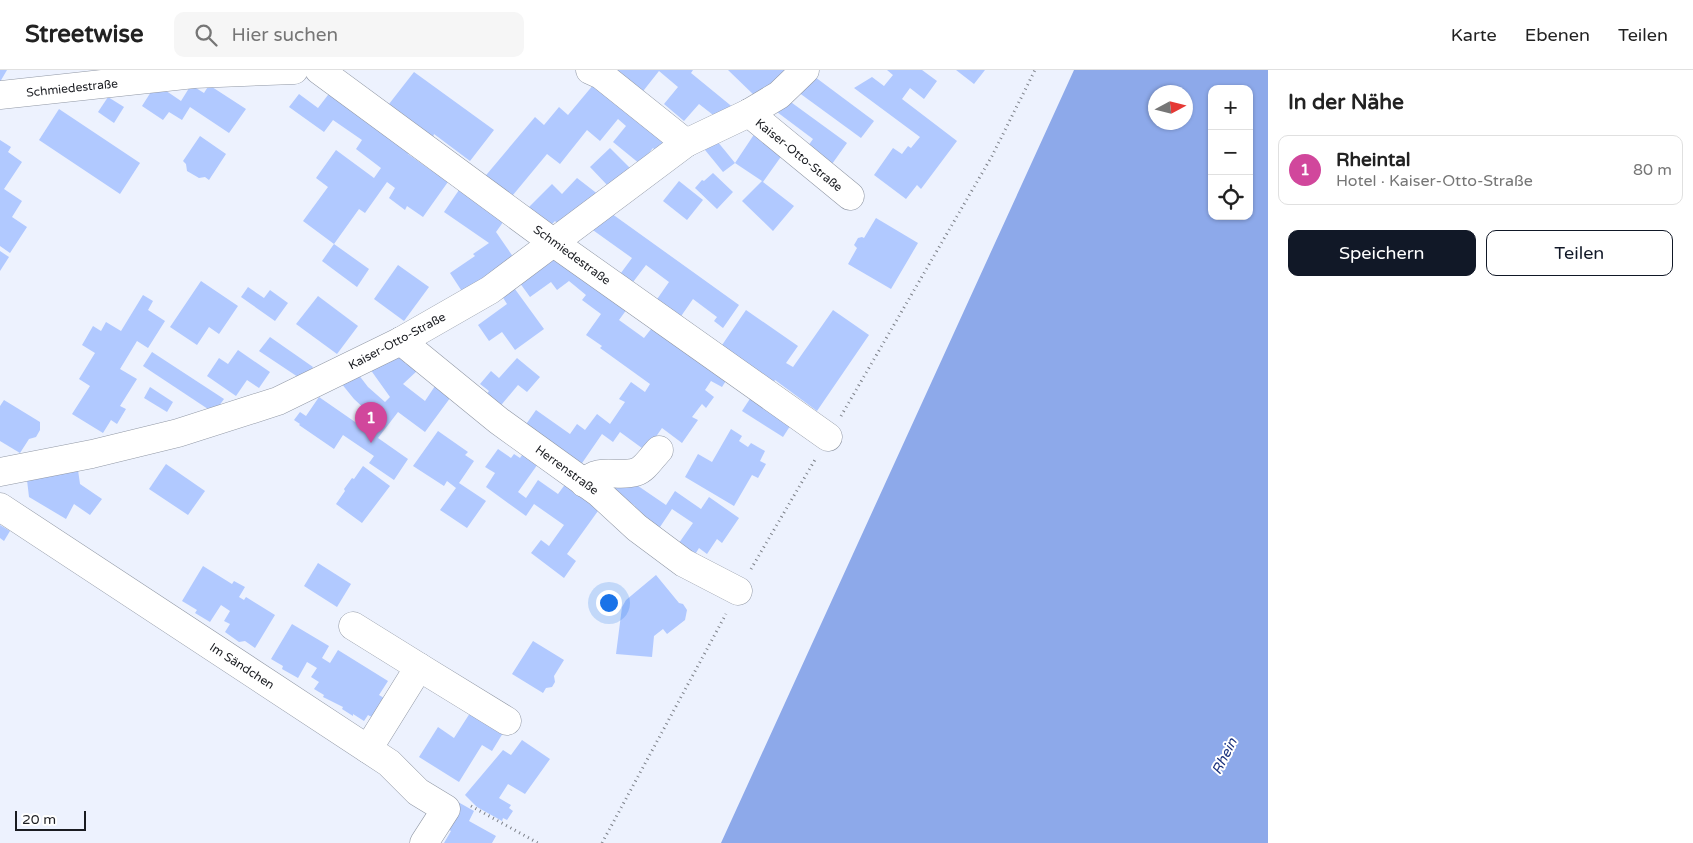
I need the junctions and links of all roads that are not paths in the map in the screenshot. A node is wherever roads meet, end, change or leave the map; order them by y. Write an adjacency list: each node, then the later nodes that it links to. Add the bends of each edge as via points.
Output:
1 (294, 70): 5 (street, Schmiedestraße, via 194,74)
2 (319, 70): 9 (street, Schmiedestraße)
3 (590, 70): 7 (street)
4 (804, 70): 6 (street, Kaiser-Otto-Straße, via 779,95)
5 (0, 95)
6 (749, 113): 7 (street, Kaiser-Otto-Straße); 8 (street, Kaiser-Otto-Straße)
7 (686, 143): 9 (street, Kaiser-Otto-Straße)
8 (850, 196)
9 (554, 243): 10 (street, Kaiser-Otto-Straße, via 490,290); 11 (street, Schmiedestraße)
10 (401, 341): 13 (street, Kaiser-Otto-Straße, via 278,401 178,433); 14 (street, Herrenstraße, via 499,421)
11 (828, 437)
12 (659, 450): 14 (street, via 637,472 605,473 591,476)
13 (0, 472)
14 (584, 483): 16 (street, Herrenstraße, via 636,528 684,563)
15 (0, 507): 20 (street, Im Sändchen)
16 (738, 591)
17 (353, 626): 18 (street)
18 (419, 667): 19 (street); 20 (street)
19 (507, 721)
20 (368, 749): 21 (street, Im Sändchen, via 389,762 418,792 446,809)
21 (424, 843)

